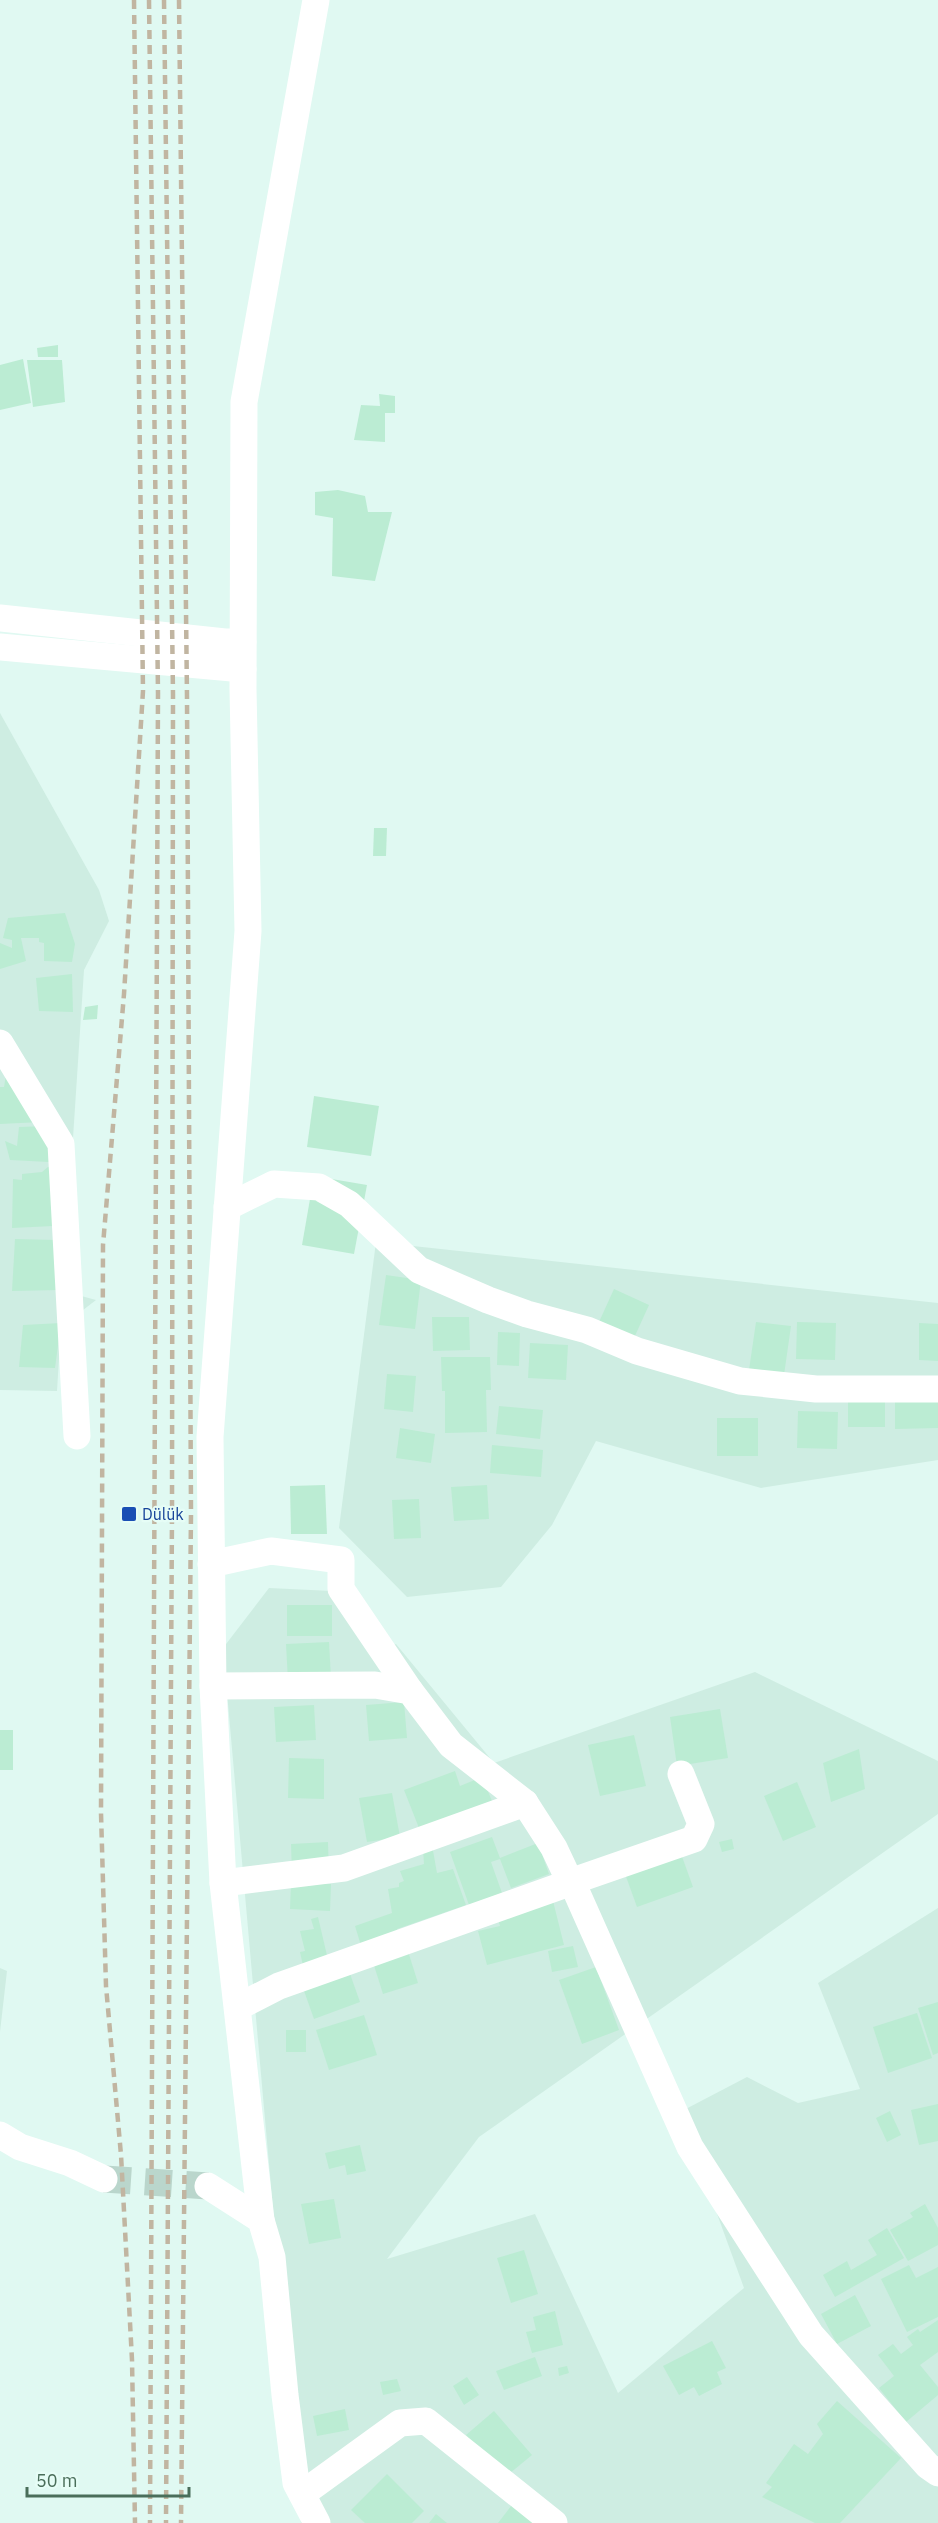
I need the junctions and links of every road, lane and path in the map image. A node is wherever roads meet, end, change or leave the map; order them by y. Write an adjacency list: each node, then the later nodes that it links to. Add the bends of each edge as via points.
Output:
1 (316, 0): 3 (street, via 244,402)
2 (0, 618): 3 (street)
3 (234, 642): 5 (street)
4 (0, 647): 5 (street)
5 (234, 669): 7 (street, via 248,931)
6 (0, 1042): 9 (street, via 61,1144)
7 (227, 1207): 8 (street, via 274,1184 319,1187 349,1204 419,1270 488,1300 587,1330 637,1351 740,1381 816,1389); 10 (street, via 210,1437)
8 (938, 1389)
9 (77, 1436)
10 (211, 1564): 11 (street); 12 (street, via 271,1551 341,1560 341,1589)
11 (213, 1686): 12 (street, via 375,1685); 16 (street)
12 (410, 1691): 14 (street, via 451,1745)
13 (681, 1773): 15 (street, via 701,1824 694,1839)
14 (525, 1803): 15 (street); 16 (street, via 344,1868)
15 (571, 1882): 17 (street, via 279,1986); 22 (street, via 690,2147 811,2335)
16 (223, 1883): 17 (street)
17 (238, 2007): 21 (street)
18 (0, 2135): 19 (street, via 20,2147)
19 (104, 2178)
20 (208, 2186): 21 (street)
21 (261, 2220): 23 (street, via 272,2257 296,2483)
22 (938, 2473)
23 (302, 2494): 24 (street); 25 (street, via 400,2423 426,2421)
24 (317, 2523)
25 (554, 2523)

